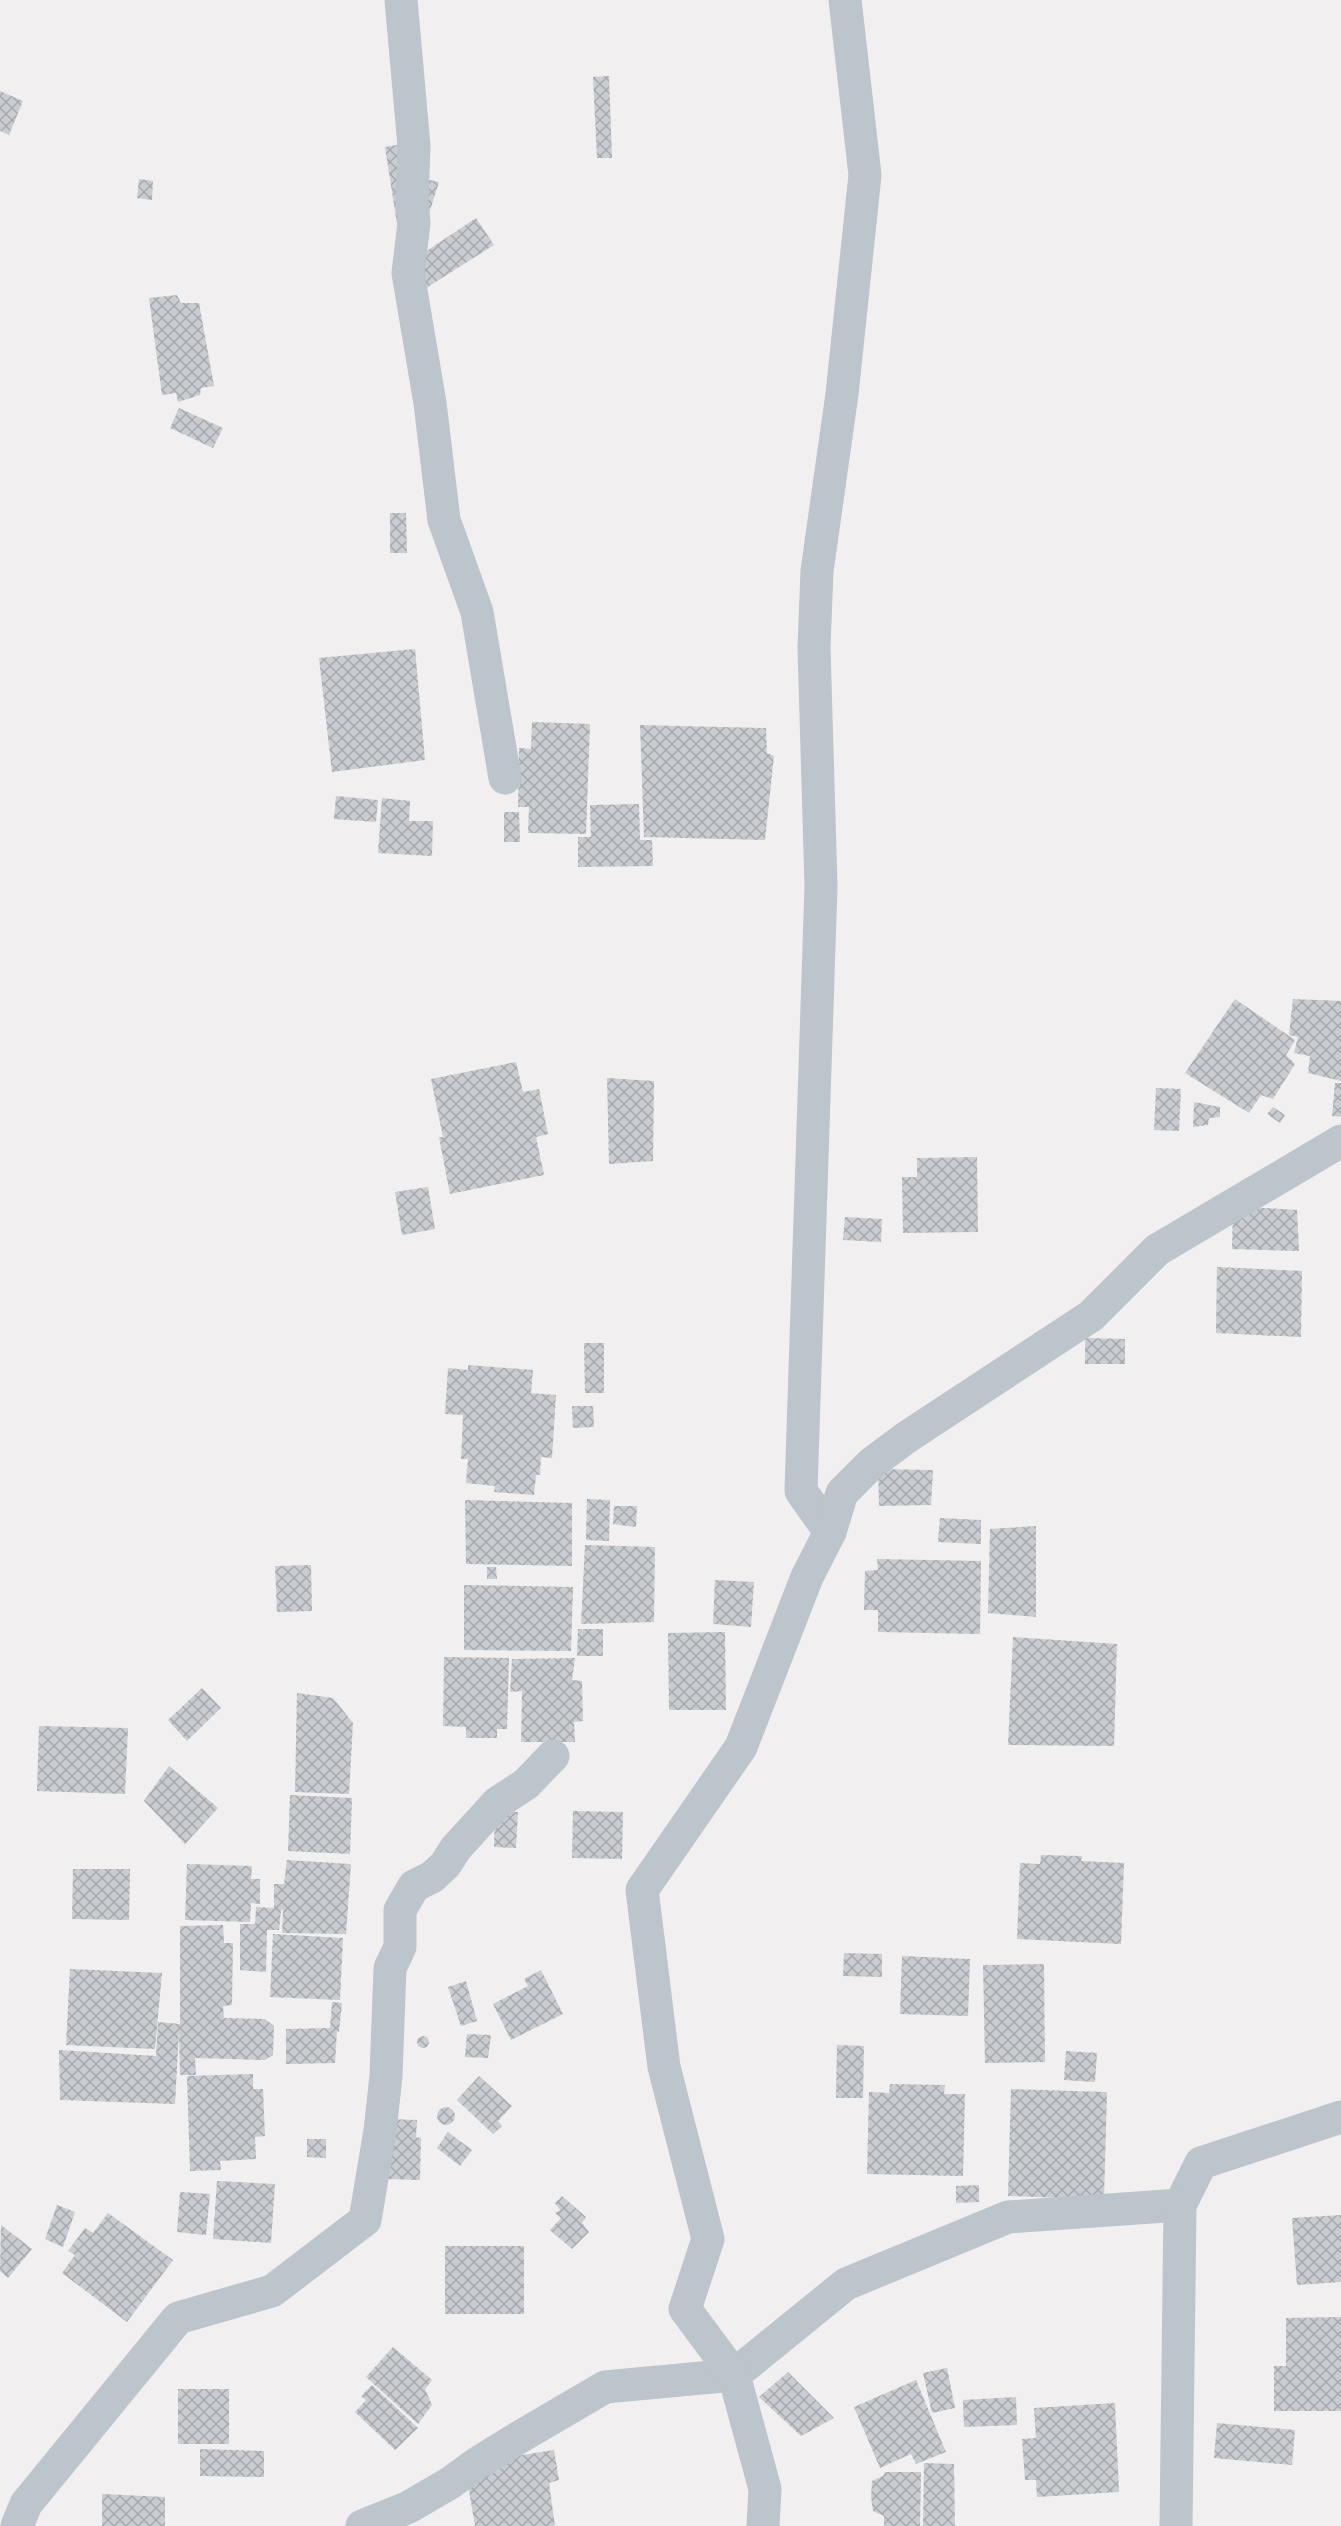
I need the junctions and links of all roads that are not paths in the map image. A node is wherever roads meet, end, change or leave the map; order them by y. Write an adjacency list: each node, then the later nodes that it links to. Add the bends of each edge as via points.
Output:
1 (401, 0): 3 (street, via 414,146 414,223 408,273 430,403 444,520 477,612)
2 (846, 0): 5 (street, via 865,175 842,394 817,571 814,647 821,886 801,1491)
3 (505, 778)
4 (1341, 1141): 5 (street, via 1157,1250 1090,1316 872,1463 842,1493)
5 (830, 1532): 9 (street, via 807,1577 741,1747 642,1890 664,2067 708,2239 685,2309)
6 (553, 1756): 10 (street, via 526,1784 497,1803 445,1865 414,1886 400,1910 400,1947 390,1968 380,2131 365,2220 272,2291 178,2318 26,2504)
7 (1341, 2117): 8 (street, via 1201,2163)
8 (1180, 2205): 9 (street, via 1008,2217 846,2284); 13 (street)
9 (734, 2375): 11 (street, via 605,2387 409,2507); 12 (street, via 765,2489)
10 (17, 2526)
11 (362, 2526)
12 (763, 2526)
13 (1176, 2526)

